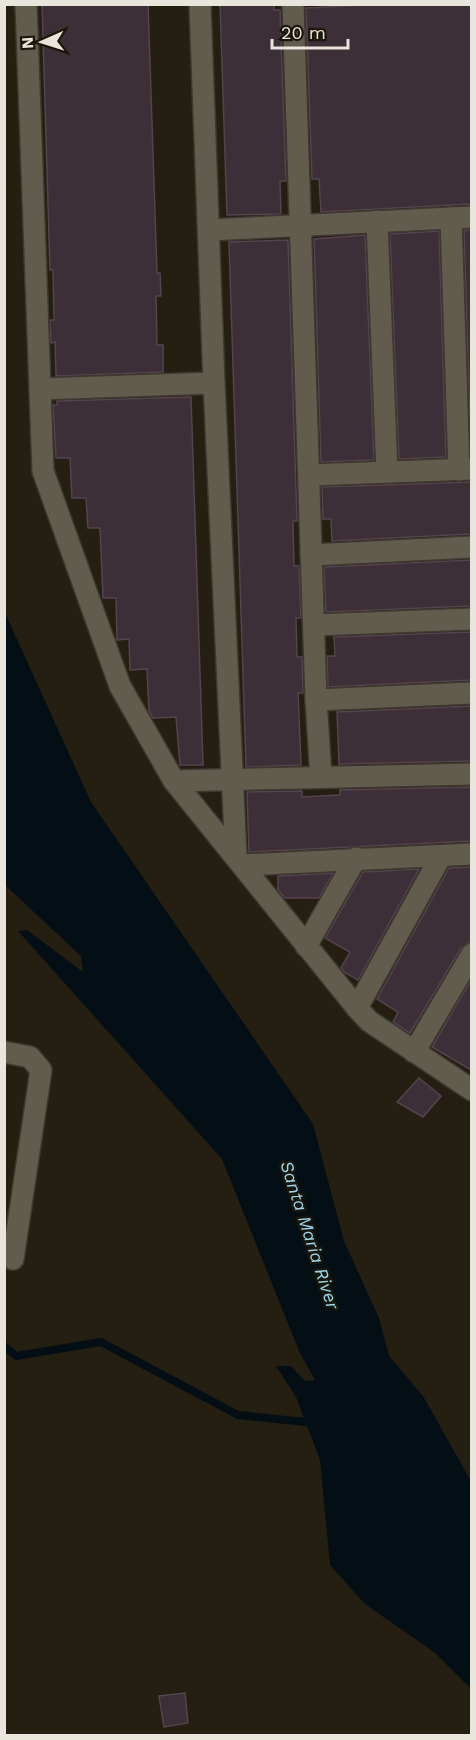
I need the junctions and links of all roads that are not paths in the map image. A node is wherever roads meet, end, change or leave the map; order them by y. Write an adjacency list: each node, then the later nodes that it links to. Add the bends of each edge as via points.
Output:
1 (26, 4): 9 (street)
2 (200, 4): 7 (street)
3 (293, 4): 6 (street)
4 (461, 217): 5 (street); 10 (street)
5 (377, 221): 6 (street); 11 (street)
6 (300, 225): 7 (street); 12 (street)
7 (209, 230): 8 (street)
8 (214, 383): 9 (street); 21 (street)
9 (40, 389): 22 (street, via 43,471 120,686)
10 (465, 469): 11 (street)
11 (387, 472): 12 (street)
12 (309, 476): 14 (street)
13 (471, 547): 14 (street)
14 (311, 555): 16 (street)
15 (471, 619): 16 (street)
16 (315, 625): 18 (street)
17 (471, 693): 18 (street)
18 (316, 700): 20 (street)
19 (471, 774): 20 (street)
20 (321, 777): 21 (street)
21 (232, 778): 22 (street); 26 (street)
22 (174, 781): 26 (street)
23 (471, 854): 24 (street)
24 (441, 856): 25 (street); 29 (street)
25 (356, 858): 26 (street); 27 (street)
26 (239, 861): 27 (street)
27 (306, 946): 29 (street)
28 (471, 954): 31 (street)
29 (357, 1008): 31 (street)
30 (4, 1052): 33 (street, via 30,1056 41,1070)
31 (414, 1052): 32 (street)
32 (471, 1090)
33 (13, 1259)

